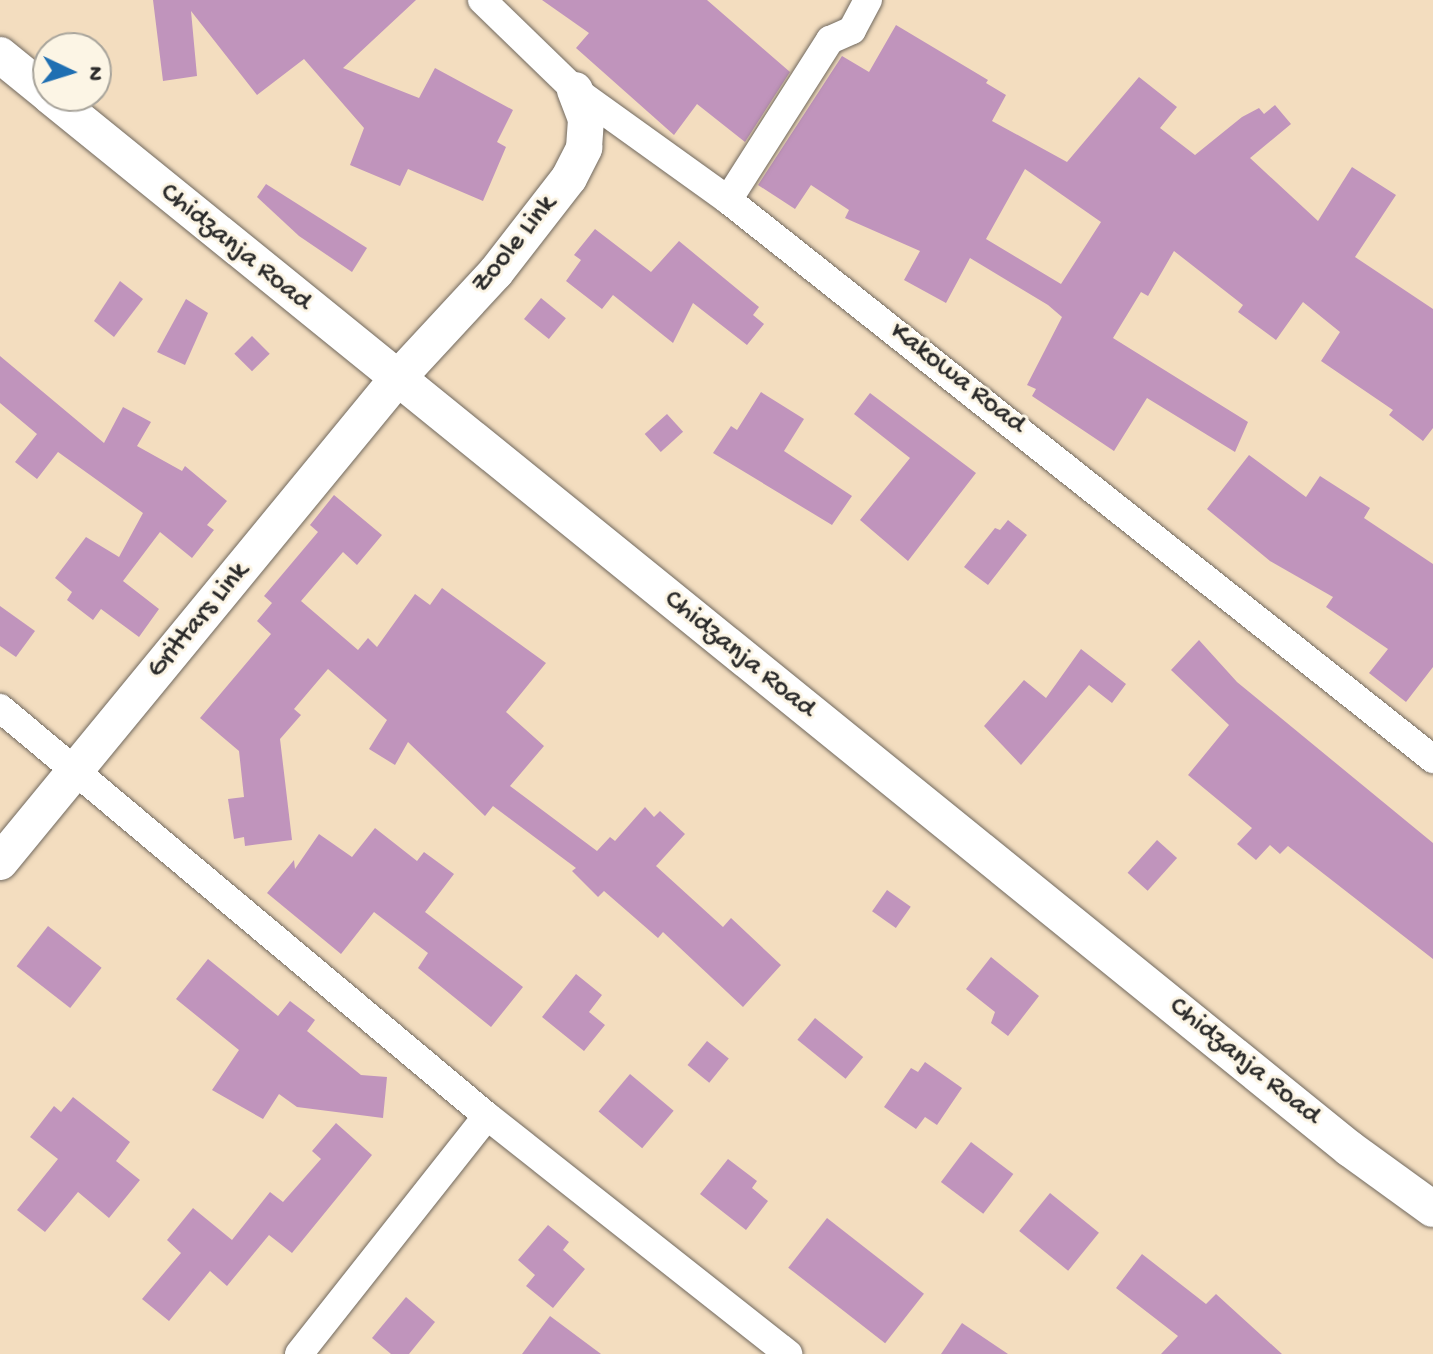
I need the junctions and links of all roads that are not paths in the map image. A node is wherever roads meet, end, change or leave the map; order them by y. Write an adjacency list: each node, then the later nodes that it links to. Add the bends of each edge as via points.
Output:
1 (482, 0): 5 (street, Kakowa Road)
2 (868, 0): 7 (street, via 852,30 830,40)
3 (0, 55): 4 (street, Chidzanja Road)
4 (32, 81)
5 (575, 90): 7 (street, Kakowa Road); 8 (street, Zoole Link, via 586,119 584,148 569,178 496,272)
6 (70, 112): 8 (street, Chidzanja Road)
7 (728, 200): 10 (street, Kakowa Road)
8 (396, 380): 11 (street, Grittars Link); 14 (street, Chidzanja Road, via 1350,1149)
9 (0, 708): 11 (street)
10 (1433, 759)
11 (76, 769): 12 (street, Grittars Link); 13 (street)
12 (0, 862)
13 (487, 1116): 15 (street); 16 (street)
14 (1433, 1209)
15 (299, 1354)
16 (788, 1354)

